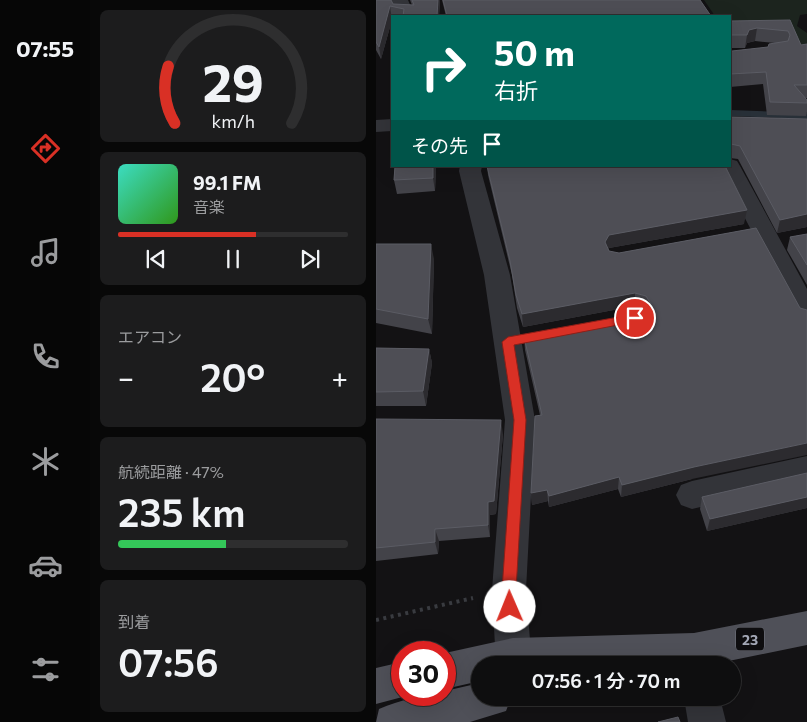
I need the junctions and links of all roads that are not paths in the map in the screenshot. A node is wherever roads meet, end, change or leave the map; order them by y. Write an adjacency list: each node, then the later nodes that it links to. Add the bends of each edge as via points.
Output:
1 (399, 0): 2 (street)
2 (406, 15)
3 (391, 125): 4 (street)
4 (376, 126)
5 (471, 167): 9 (street, via 496,275 517,340)
6 (730, 167): 7 (street)
7 (807, 313)
8 (492, 420): 9 (street)
9 (520, 420): 13 (street, via 509,590)
10 (807, 469): 11 (street)
11 (692, 495)
12 (807, 628): 14 (main road, 23)
13 (513, 656)
14 (702, 656)
15 (471, 667): 16 (main road, 23)
16 (456, 669)
17 (391, 683): 18 (main road)
18 (376, 686)
19 (471, 703): 21 (main road)
20 (704, 706): 22 (street)
21 (392, 722)
22 (707, 722)

